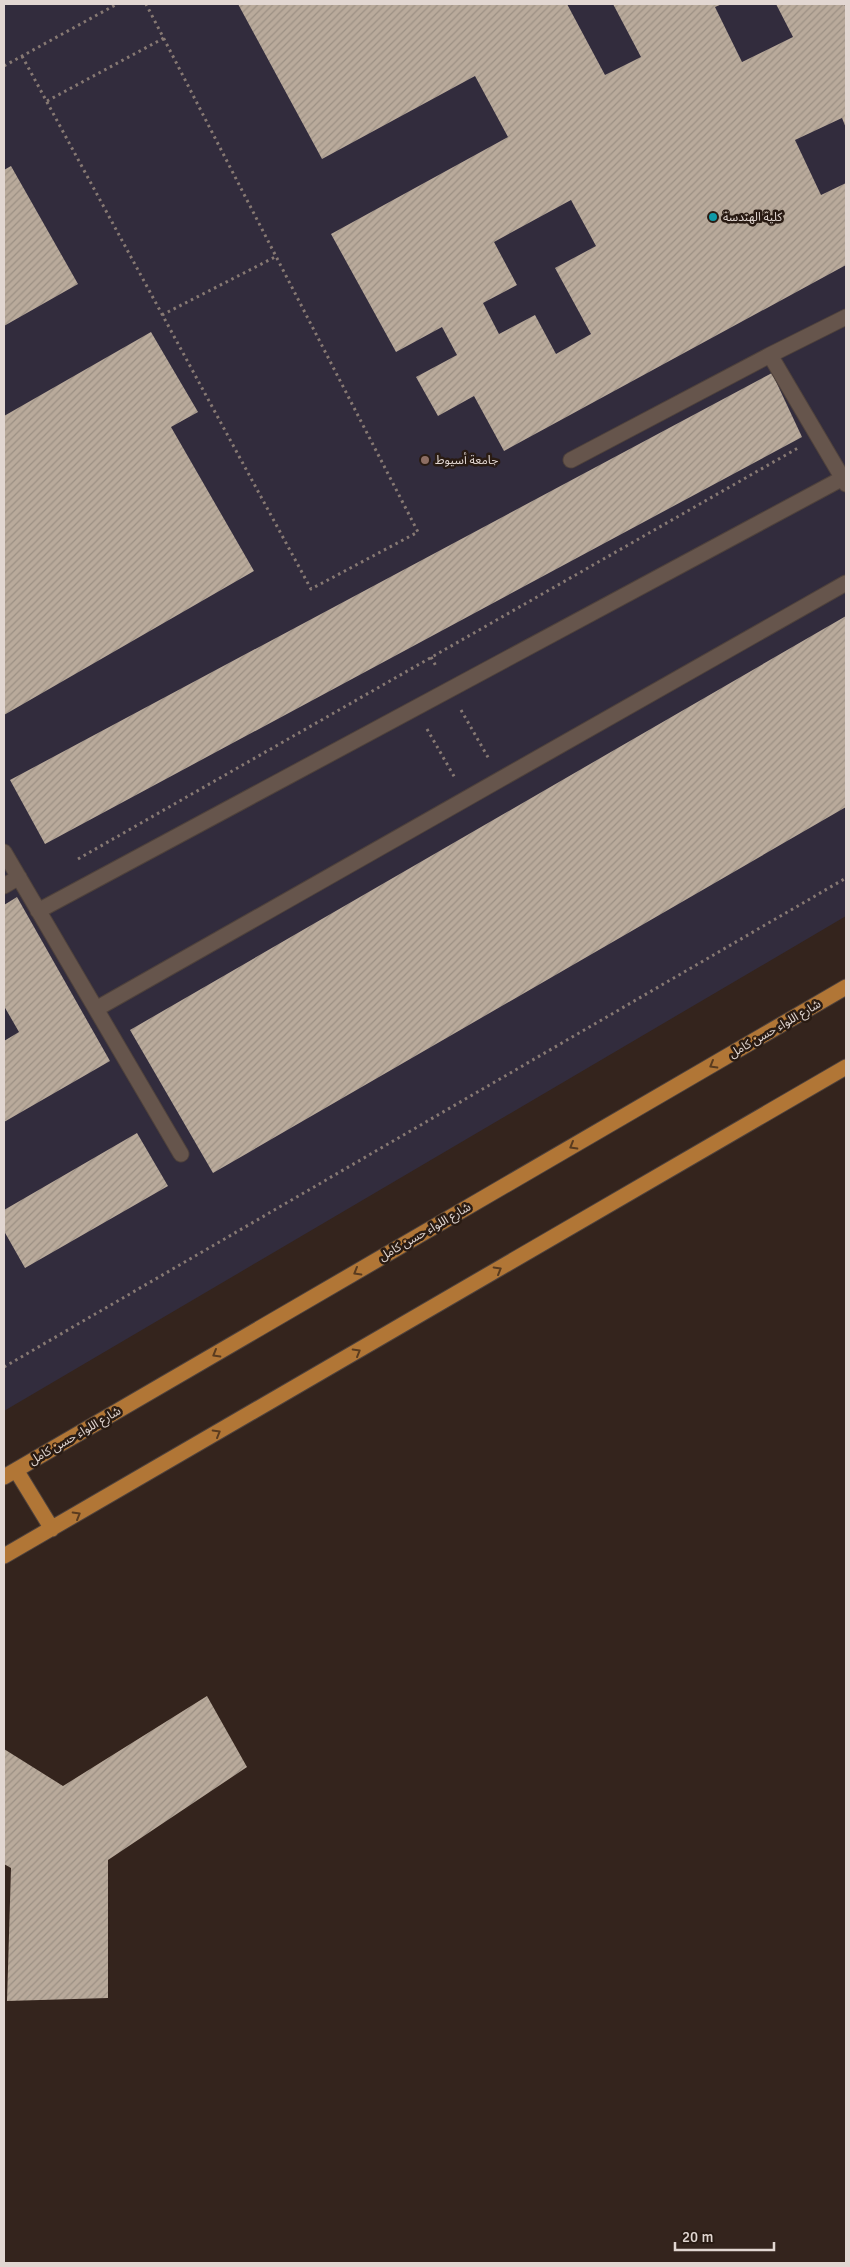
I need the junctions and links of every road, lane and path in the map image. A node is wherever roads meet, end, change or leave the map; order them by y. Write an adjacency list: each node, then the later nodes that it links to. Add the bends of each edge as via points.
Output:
1 (117, 4): 4 (path)
2 (146, 4): 3 (path)
3 (164, 38): 6 (path); 7 (path)
4 (22, 56): 5 (path); 6 (path)
5 (4, 66)
6 (47, 101): 8 (path)
7 (277, 256): 8 (path); 8 (path, via 418,532 310,589)
8 (162, 314)
9 (846, 317): 10 (lane)
10 (770, 355): 11 (lane); 12 (lane)
11 (818, 437): 13 (lane); 15 (path)
12 (571, 460)
13 (845, 481): 17 (lane)
14 (846, 583): 19 (lane)
15 (431, 657): 16 (path); 17 (path)
16 (397, 677): 18 (path); 22 (path)
17 (450, 690): 18 (lane); 19 (path)
18 (415, 709): 20 (path); 26 (lane)
19 (501, 779): 20 (lane)
20 (466, 798): 28 (lane)
21 (4, 852): 23 (lane)
22 (77, 859)
23 (19, 877): 25 (lane); 26 (lane)
24 (846, 878): 31 (path)
25 (4, 886)
26 (38, 911): 28 (lane)
27 (846, 987): 32 (main road, شارع اللواء حسن كامل, one-way to 32)
28 (96, 1008): 30 (lane)
29 (846, 1067): 33 (main road, one-way to 29)
30 (181, 1154)
31 (4, 1367)
32 (10, 1473): 33 (main road)
33 (52, 1529): 34 (main road)
34 (4, 1556)

